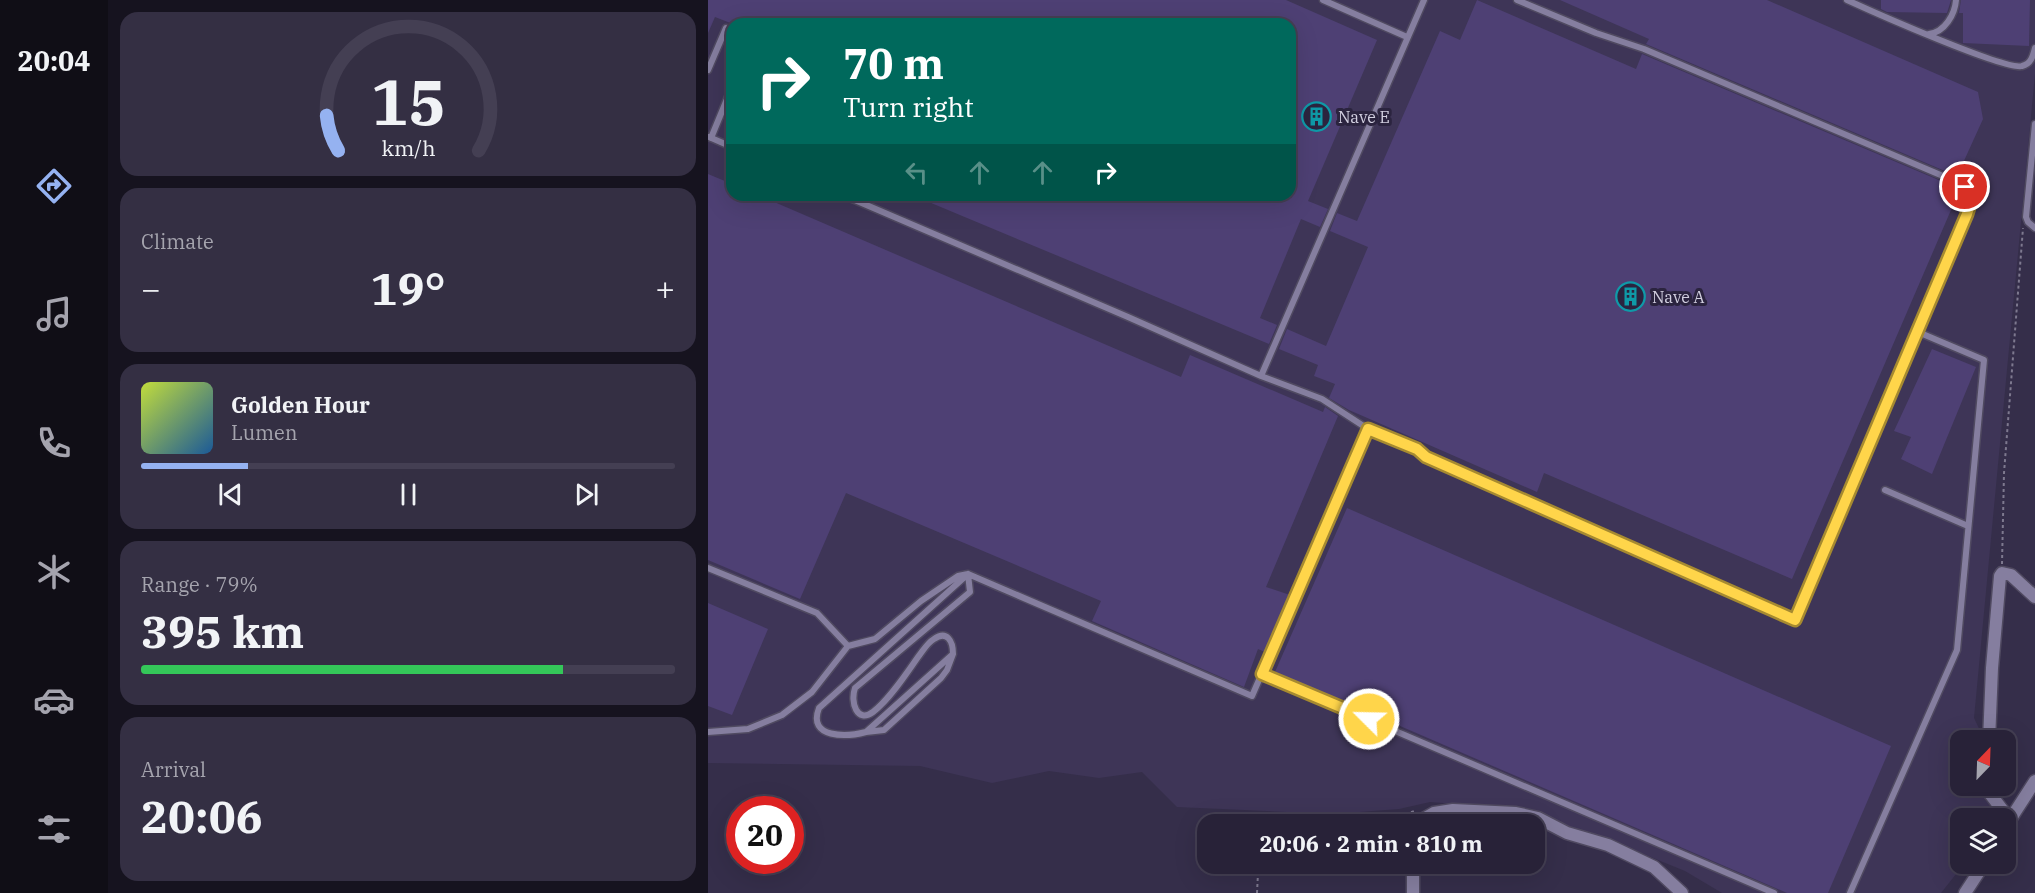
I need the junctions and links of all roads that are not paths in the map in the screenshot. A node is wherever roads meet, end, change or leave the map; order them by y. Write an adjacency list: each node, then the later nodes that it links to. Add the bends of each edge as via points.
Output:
1 (1323, 0): 8 (lane)
2 (1424, 0): 8 (lane)
3 (1517, 0): 17 (lane, via 1846,133 1965,187 1972,198 1967,214)
4 (1848, 0): 7 (lane)
5 (1956, 0): 7 (lane, via 1951,18 1942,29)
6 (726, 28): 10 (lane)
7 (1929, 34): 9 (lane, via 2016,67 2028,63)
8 (1407, 37): 18 (lane)
9 (2035, 48)
10 (708, 70)
11 (726, 100): 13 (lane)
12 (2035, 124): 16 (lane, via 2027,220)
13 (709, 137): 14 (lane)
14 (726, 144)
15 (857, 201): 18 (lane)
16 (2035, 228)
17 (1918, 332): 19 (lane, via 1795,620); 21 (lane, via 1984,360)
18 (1261, 376): 19 (lane, via 1322,399)
19 (1368, 429): 27 (lane)
20 (1885, 490): 21 (lane)
21 (1968, 526): 41 (lane, via 1957,650)
22 (708, 568): 25 (lane, via 817,613)
23 (968, 574): 25 (lane, via 958,576 921,601 875,639); 26 (lane, via 970,592 855,688 855,710 866,715 872,713 935,638 948,638); 27 (lane, via 1252,696); 30 (lane, via 819,708 816,715 823,731 841,736)
24 (2035, 597): 28 (street, via 2010,575 2002,573)
25 (848, 646): 29 (lane, via 812,692 782,715 748,729)
26 (953, 654): 30 (lane); 30 (lane, via 941,678 892,723 884,730)
27 (1262, 674): 40 (lane)
28 (1989, 730)
29 (708, 732)
30 (866, 732)
31 (2035, 781): 32 (street)
32 (2016, 811)
33 (1432, 814): 34 (street, via 1453,810)
34 (1520, 814)
35 (1545, 821): 39 (street, via 1645,862)
36 (1413, 874): 38 (street)
37 (1977, 874): 42 (street)
38 (1413, 893)
39 (1682, 893)
40 (1774, 893)
41 (1850, 893)
42 (1965, 893)

